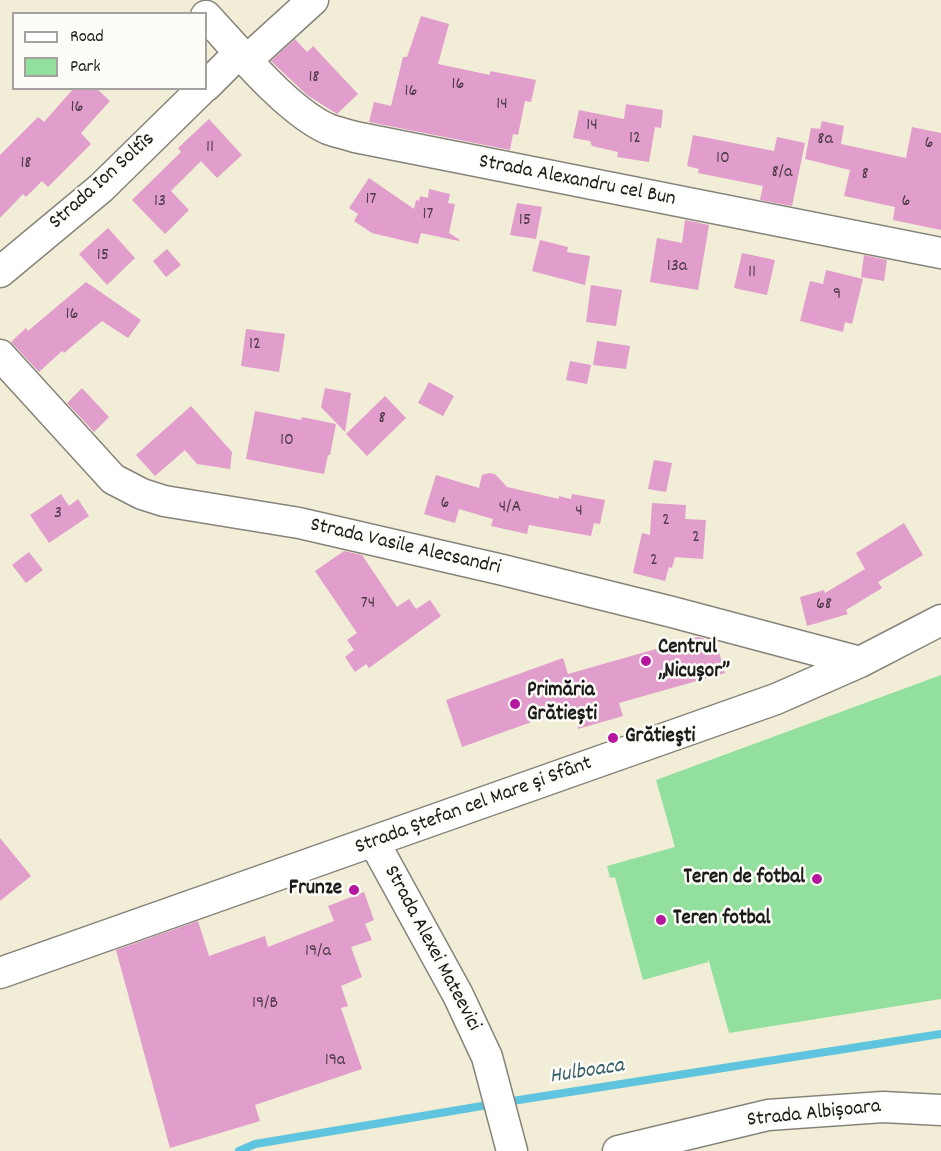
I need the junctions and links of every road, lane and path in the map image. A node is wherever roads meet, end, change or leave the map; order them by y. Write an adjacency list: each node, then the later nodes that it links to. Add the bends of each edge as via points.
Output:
1 (190, 0): 3 (street, Strada Alexandru cel Bun)
2 (314, 0): 5 (street, Strada Ion Soltîs)
3 (201, 12)
4 (207, 18): 5 (street, Strada Alexandru cel Bun)
5 (244, 56): 6 (street, Strada Ion Soltîs); 8 (street, Strada Alexandru cel Bun, via 305,115 328,129 355,137)
6 (207, 85)
7 (201, 90): 9 (street, Strada Ion Soltîs, via 101,188)
8 (941, 253)
9 (0, 272)
10 (0, 355): 12 (street, Strada Vasile Alecsandri, via 113,479 142,494 299,523 503,570)
11 (941, 620): 12 (street, Strada Ștefan cel Mare și Sfânt)
12 (860, 662): 13 (street, Strada Ștefan cel Mare și Sfânt, via 776,699)
13 (374, 842): 14 (street, Strada Ștefan cel Mare și Sfânt); 16 (street, Strada Alexei Mateevici, via 458,995 487,1057)
14 (0, 973)
15 (941, 1110): 17 (street, Strada Albișoara, via 883,1107 768,1115)
16 (512, 1151)
17 (618, 1151)

